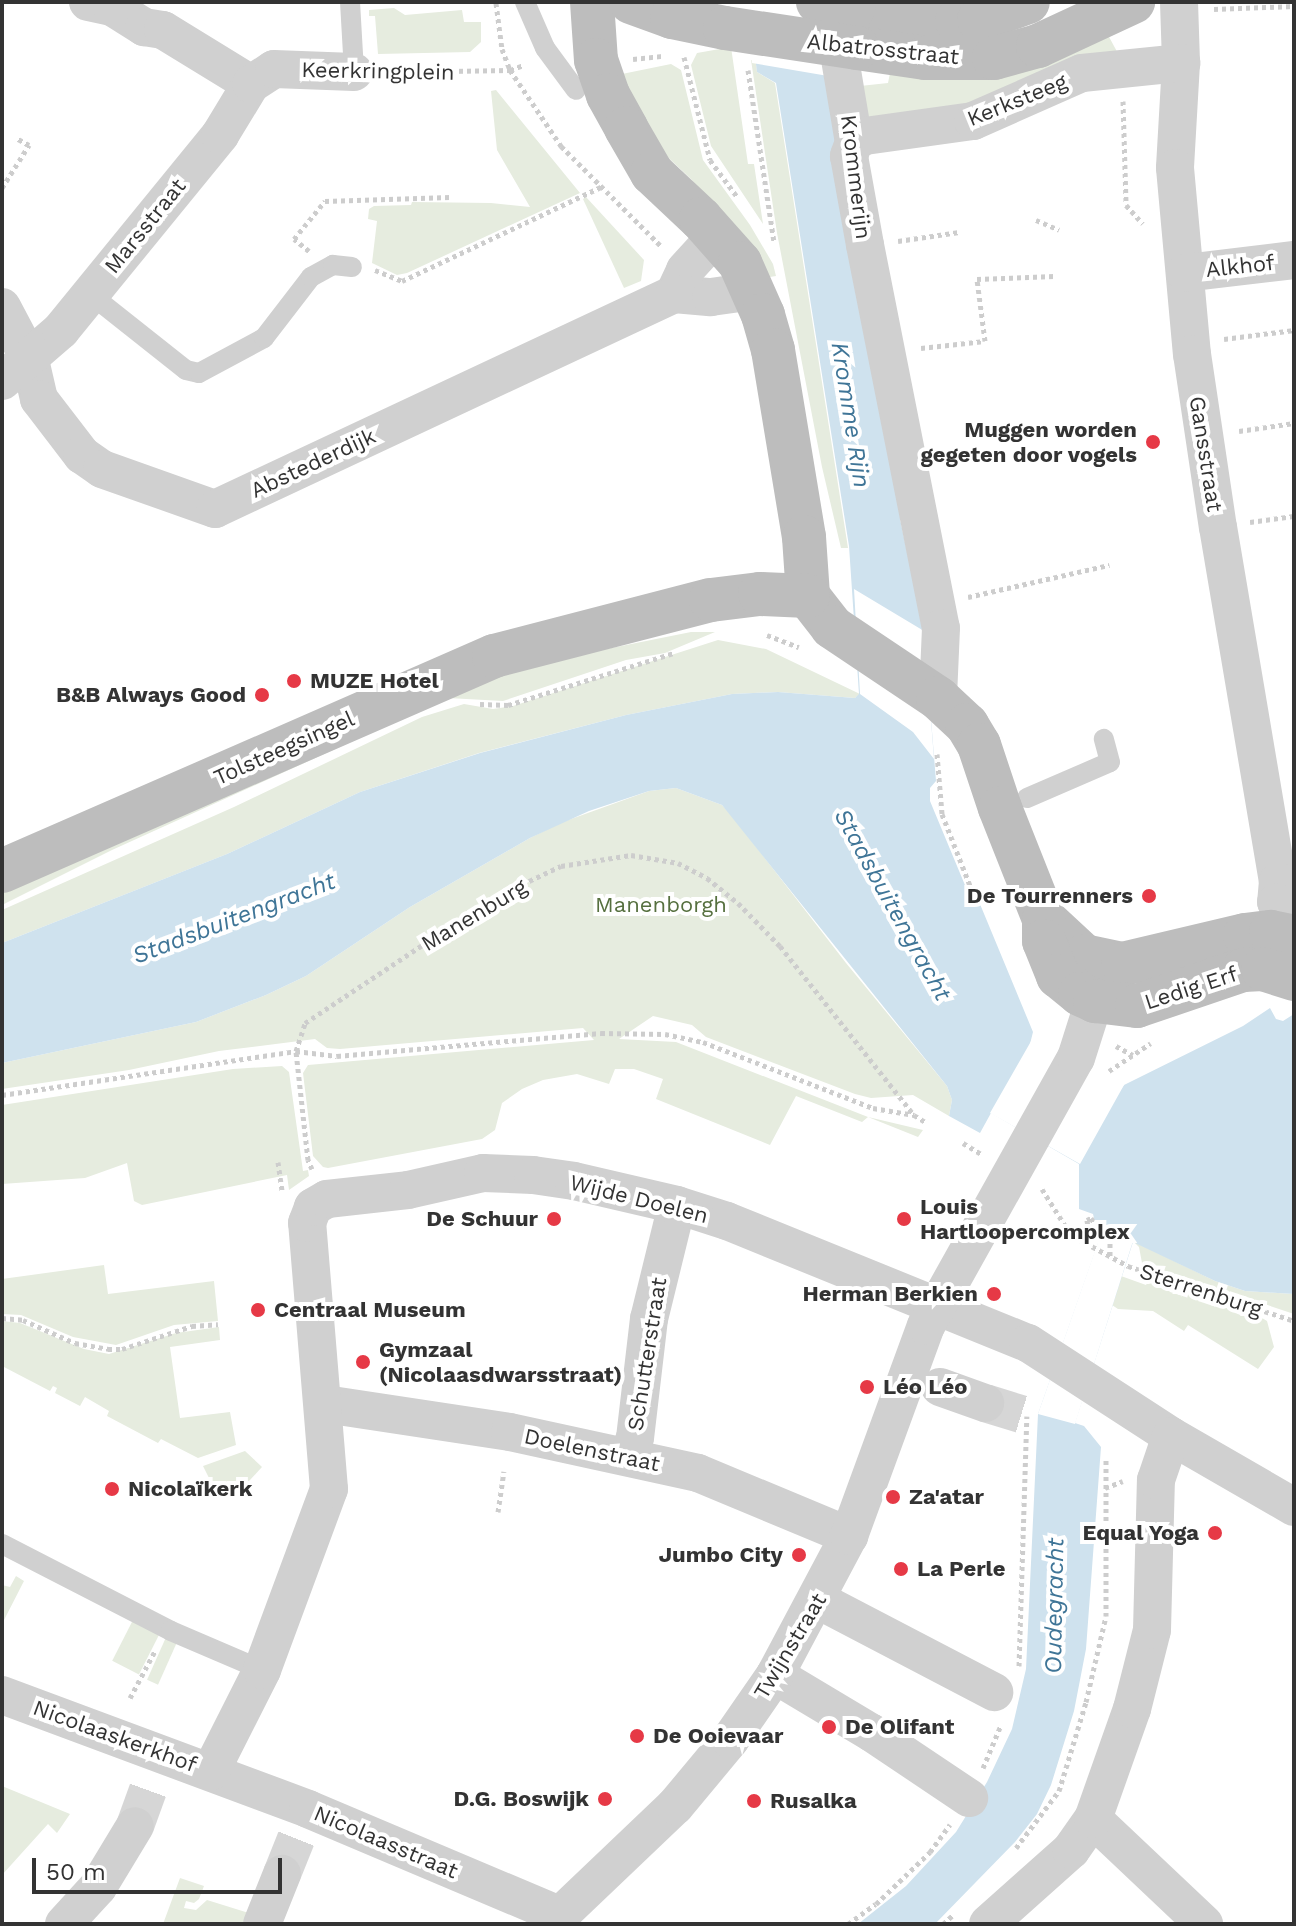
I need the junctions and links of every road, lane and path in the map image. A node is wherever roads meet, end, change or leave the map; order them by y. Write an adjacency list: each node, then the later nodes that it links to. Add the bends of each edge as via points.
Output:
1 (88, 2): 10 (street, via 112,7 144,27)
2 (350, 2): 16 (lane)
3 (525, 2): 12 (lane, via 545,48)
4 (631, 2): 11 (street, Albatrosstraat)
5 (1028, 2): 9 (street, Albatrosstraat, via 979,20)
6 (1133, 2): 9 (street, Albatrosstraat, via 1038,46 994,58 925,58)
7 (1179, 2): 13 (street, Gansstraat)
8 (496, 12): 15 (path)
9 (840, 15): 11 (street, Albatrosstraat, bridge, via 725,28); 19 (street, Krommerijn)
10 (171, 16): 17 (street)
11 (672, 17): 12 (street, via 641,30)
12 (586, 32): 26 (street, via 606,145 629,164 652,173)
13 (1181, 63): 19 (street, Kerksteeg, via 1082,73 973,121); 32 (street, Gansstraat, via 1175,168)
14 (747, 66): 27 (path)
15 (510, 70): 16 (path, Keerkringplein); 20 (path, via 561,146)
16 (354, 72): 17 (street, Keerkringplein, via 274,69)
17 (251, 84): 36 (street, Marsstraat, via 220,135)
18 (18, 139): 21 (path, via 29,145)
19 (854, 142): 28 (street, Krommerijn, via 849,156)
20 (603, 186): 31 (path, via 402,281); 34 (path)
21 (2, 188)
22 (450, 197): 30 (path, via 325,201 294,239)
23 (1036, 220): 24 (path)
24 (1059, 230)
25 (959, 232): 28 (path)
26 (716, 236): 34 (street, Abstederdijk); 35 (street, via 740,263)
27 (774, 243)
28 (865, 245): 40 (street, Krommerijn)
29 (1294, 260): 32 (street, Alkhof)
30 (328, 267): 31 (lane); 36 (lane, via 311,277 264,338 199,373 186,370)
31 (352, 267)
32 (1185, 273): 43 (street, Gansstraat)
33 (1054, 276): 40 (path, via 977,279 985,341)
34 (680, 282): 35 (street, Abstederdijk, via 711,297); 41 (street, Abstederdijk, via 215,509 102,469 82,455)
35 (753, 291): 45 (street, via 773,350 804,537)
36 (90, 294): 41 (street, Marsstraat, via 61,330)
37 (2, 307): 41 (street, Abstederdijk)
38 (1294, 330): 39 (path)
39 (1221, 340)
40 (885, 351): 46 (street, Krommerijn)
41 (16, 370)
42 (1294, 423): 43 (path)
43 (1203, 435): 55 (street, Gansstraat)
44 (1109, 565): 46 (path)
45 (808, 596): 49 (street, via 817,612 855,644); 53 (street, Tolsteegsingel, via 711,600 494,656)
46 (935, 604): 49 (street, Krommerijn, via 942,661)
47 (761, 631): 48 (path)
48 (809, 653)
49 (933, 695): 57 (street, Ledig Erf, via 955,711 979,745 1044,919 1084,956)
50 (1104, 739): 52 (lane, via 1110,762)
51 (938, 759): 54 (path, via 942,814)
52 (1027, 798)
53 (2, 871)
54 (971, 888)
55 (1288, 916): 57 (street, Ledig Erf, via 1271,932 1123,964)
56 (1294, 979): 57 (street, Ledig Erf, via 1263,969 1243,970 1137,1006)
57 (1101, 982): 60 (street, Twijnstraat)
58 (1151, 1043): 60 (path, via 1133,1055)
59 (296, 1051): 61 (path, Manenburg); 62 (path, Manenburg, via 337,1056 601,1033 665,1034 703,1042 873,1108); 62 (path, Manenburg, via 305,1023 493,898 561,866 631,855 678,863 738,903 780,946); 65 (path, via 308,1160)
60 (1090, 1066): 69 (street, Twijnstraat, via 1032,1137)
61 (2, 1095)
62 (914, 1115): 63 (path, Manenburg)
63 (927, 1123)
64 (1044, 1190): 68 (path, Sterrenburg, via 1071,1235)
65 (327, 1199): 66 (street, Wijde Doelen, via 408,1190 483,1173 574,1181); 75 (street, Nicolaaskerkhof, via 313,1207 307,1223)
66 (677, 1205): 69 (street, Wijde Doelen); 77 (street, Schutterstraat, via 649,1319 635,1438)
67 (1095, 1224): 68 (path, via 1087,1220 1088,1227 1110,1236)
68 (1110, 1256): 71 (path, Sterrenburg)
69 (936, 1309): 76 (street, Wijde Doelen, via 1028,1343); 82 (street, Twijnstraat, via 905,1376)
70 (2, 1318): 72 (path, via 108,1349)
71 (1294, 1321)
72 (218, 1324)
73 (940, 1387): 74 (street)
74 (985, 1403)
75 (325, 1404): 77 (street, Doelenstraat); 86 (street, Nicolaaskerkhof, via 329,1489)
76 (1171, 1436): 80 (street, Wijde Doelen); 93 (street, via 1156,1480 1152,1630 1132,1709)
77 (628, 1456): 82 (street, Doelenstraat, via 698,1473)
78 (1106, 1458): 95 (path, via 1106,1616 1086,1702 1059,1791)
79 (504, 1471): 81 (path)
80 (1294, 1507)
81 (498, 1512)
82 (849, 1536): 84 (street, Twijnstraat)
83 (2, 1544): 85 (lane)
84 (818, 1600): 87 (street, Twijnstraat); 89 (street)
85 (167, 1629): 86 (lane); 90 (path, Nicolaaskerkhof)
86 (265, 1664): 91 (street, Nicolaaskerkhof)
87 (775, 1675): 92 (street); 98 (street, Twijnstraat, via 675,1806)
88 (2, 1695): 91 (street, Nicolaaskerkhof, via 157,1766)
89 (1003, 1697)
90 (130, 1698)
91 (211, 1771): 98 (street, Nicolaasstraat, via 303,1821)
92 (969, 1798)
93 (1093, 1819): 97 (street, via 1071,1850); 102 (street)
94 (135, 1826): 99 (street, via 98,1887)
95 (1006, 1859)
96 (282, 1874): 100 (street)
97 (975, 1916): 101 (path)
98 (555, 1920)
99 (64, 1924)
100 (262, 1924)
101 (943, 1924)
102 (1204, 1924)

